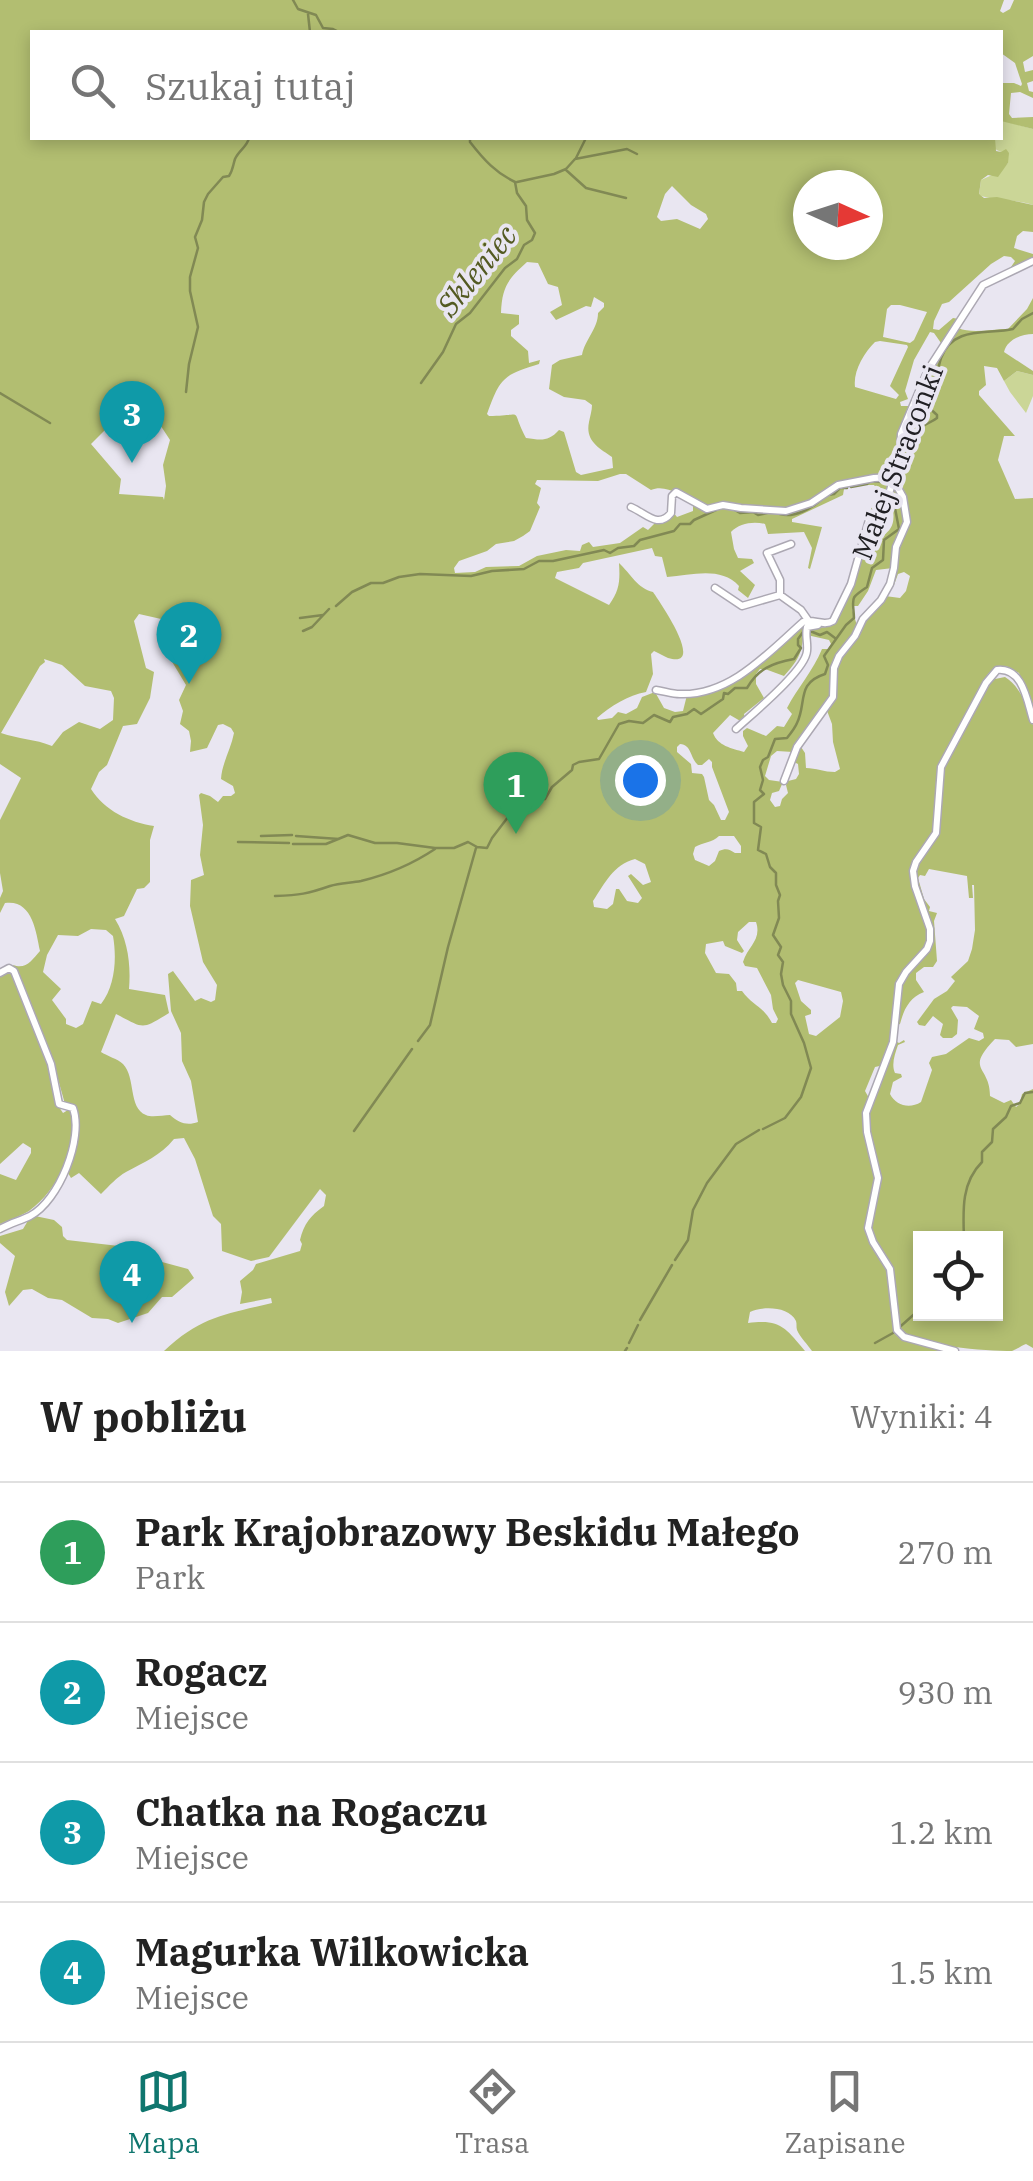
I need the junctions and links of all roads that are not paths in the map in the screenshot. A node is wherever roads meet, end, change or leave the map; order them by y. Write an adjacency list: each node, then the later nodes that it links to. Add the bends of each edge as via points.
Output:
1 (1033, 262): 2 (street, Małej Straconki, via 987,282 976,294 925,376 902,434)
2 (896, 481): 3 (street, via 838,485 786,511 707,508 677,492 660,522); 7 (street, Małej Straconki, via 869,520 834,618); 11 (street, via 906,528 890,584 839,656 833,697 797,747)
3 (631, 507)
4 (791, 544): 6 (street, via 767,552)
5 (715, 588): 6 (street, via 742,606)
6 (780, 596): 7 (street, via 801,610)
7 (806, 628): 8 (street, via 732,681 693,694); 10 (street, via 807,654 793,676)
8 (656, 690)
9 (1033, 720): 14 (street, via 1016,675 998,670 942,764 936,833 913,874 930,941 899,984 894,1038 866,1122 878,1178 868,1228 890,1269 897,1330)
10 (736, 729)
11 (784, 781)
12 (0, 972): 13 (street, via 14,971 51,1064 59,1104 73,1108 76,1123 71,1156 52,1193 34,1214)
13 (0, 1228)
14 (955, 1351)

